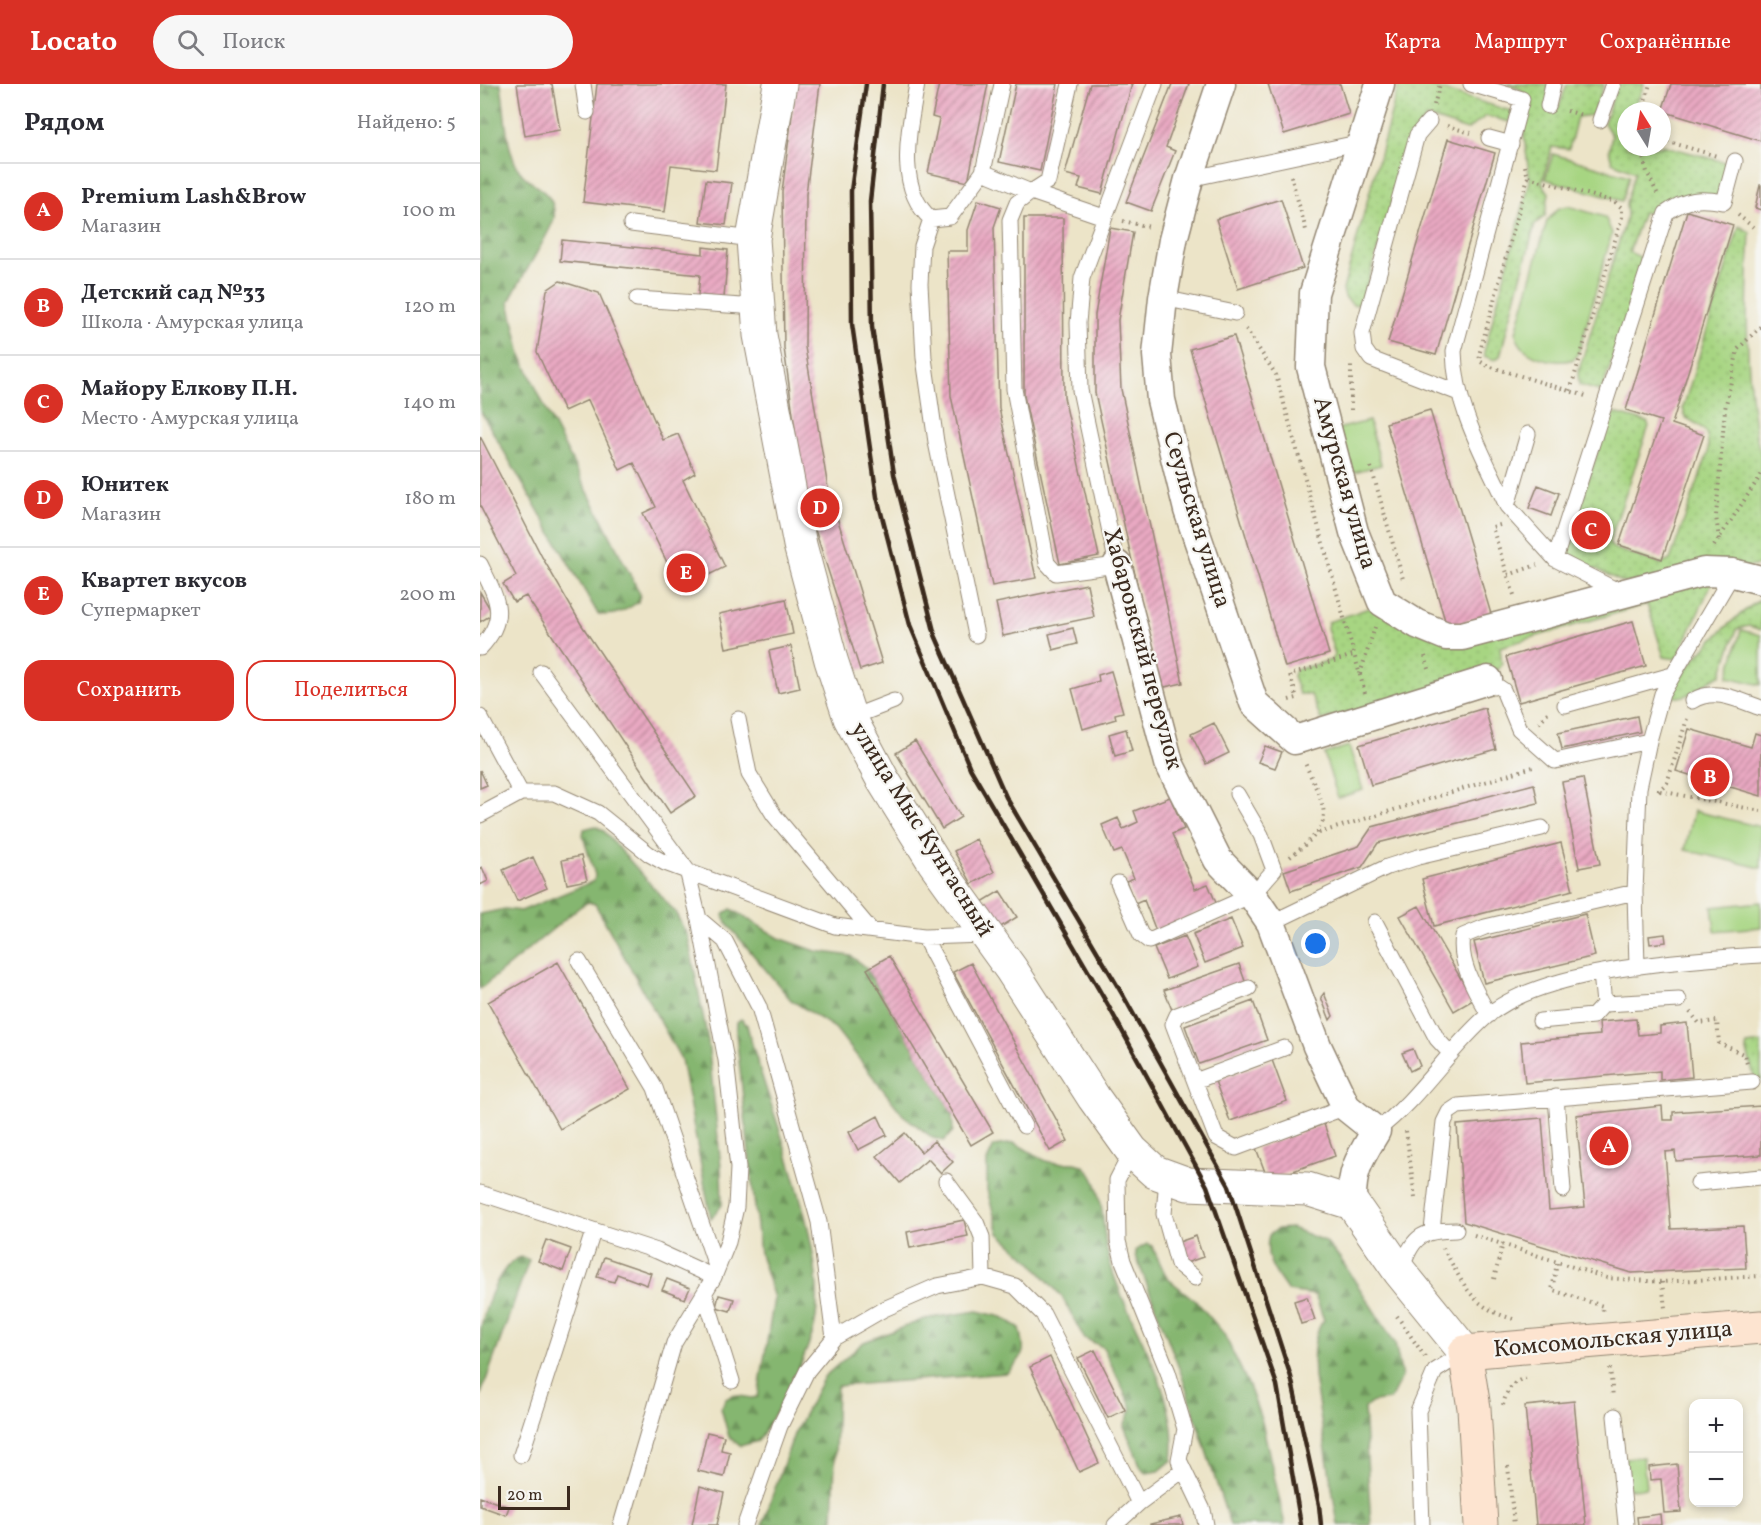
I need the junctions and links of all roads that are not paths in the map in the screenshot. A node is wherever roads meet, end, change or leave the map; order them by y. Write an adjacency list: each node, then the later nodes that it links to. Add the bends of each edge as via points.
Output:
1 (583, 84): 13 (lane)
2 (780, 84): 26 (street, улица Мыс Кунгасный)
3 (917, 84): 24 (lane, via 907,145 910,187 919,208)
4 (1002, 84): 20 (lane)
5 (1070, 84): 22 (lane, via 1048,181)
6 (1155, 84): 23 (lane, Хабаровский переулок)
7 (1221, 84): 21 (street, Сеульская улица)
8 (1380, 84): 17 (street, Амурская улица)
9 (1472, 84): 18 (lane, via 1522,99)
10 (1554, 84): 12 (lane)
11 (1613, 84): 14 (lane)
12 (1548, 106)
13 (586, 112)
14 (1600, 120)
15 (1429, 121): 31 (lane, via 1417,135 1362,333 1364,350 1371,359)
16 (1490, 138): 18 (lane)
17 (1362, 142): 21 (lane); 39 (street, Амурская улица, via 1314,293 1311,368 1354,532 1382,602 1417,624 1446,636 1461,636)
18 (1511, 144): 31 (lane, via 1454,351)
19 (1735, 161): 34 (lane, via 1724,202 1695,198 1666,213)
20 (983, 172): 22 (lane); 24 (lane, via 950,217)
21 (1189, 179): 27 (street, Сеульская улица)
22 (1031, 192): 23 (lane); 36 (lane, via 1017,203 1010,220 1014,389 1047,563 1056,573)
23 (1104, 217): 36 (lane, Хабаровский переулок, via 1082,278 1078,324 1080,390)
24 (931, 219): 40 (lane, via 922,246 920,284 924,358 936,442)
25 (631, 224): 26 (lane)
26 (753, 238): 29 (street, улица Мыс Кунгасный)
27 (1162, 298): 30 (lane); 44 (street, Сеульская улица, via 1157,356 1161,400 1188,510 1254,703 1295,741)
28 (637, 299): 29 (lane)
29 (757, 307): 50 (street, улица Мыс Кунгасный, via 786,485)
30 (1235, 313)
31 (1459, 393): 33 (lane, via 1471,430)
32 (1528, 434): 33 (lane)
33 (1507, 506): 34 (lane)
34 (1555, 559): 39 (lane)
35 (480, 564): 41 (lane, via 500,614)
36 (1117, 565): 60 (street, Хабаровский переулок, via 1169,763 1218,860)
37 (1733, 573): 38 (street, Амурская улица); 39 (street, Амурская улица, via 1704,572); 43 (lane)
38 (1761, 580)
39 (1620, 592)
40 (976, 635)
41 (480, 648)
42 (541, 672): 57 (lane)
43 (1672, 675): 47 (lane); 52 (lane, via 1662,694)
44 (1488, 681): 52 (lane, via 1503,690 1519,729 1555,761)
45 (894, 701): 50 (lane)
46 (1692, 701): 48 (lane, via 1702,695 1719,694)
47 (1565, 705)
48 (1761, 708)
49 (480, 717): 53 (lane)
50 (850, 718): 65 (street, улица Мыс Кунгасный, via 883,780)
51 (738, 719): 64 (lane, via 749,774 774,815)
52 (1649, 741): 59 (lane, via 1639,788)
53 (521, 793): 55 (lane); 57 (lane, via 554,793 598,813 649,854)
54 (1237, 794): 60 (lane, via 1261,835 1274,870)
55 (480, 815)
56 (1542, 828): 62 (lane, via 1387,867)
57 (687, 870): 61 (lane); 64 (lane, via 835,926)
58 (1118, 883): 60 (lane, via 1141,935 1149,941)
59 (1635, 892): 69 (lane); 74 (lane, via 1485,927 1463,936 1461,949 1475,992)
60 (1252, 895): 62 (street, Хабаровский переулок)
61 (699, 919): 96 (lane, via 726,1060 738,1168 736,1207); 101 (lane, via 725,941 759,1007 819,1222)
62 (1271, 922): 81 (street, Хабаровский переулок, via 1317,1046)
63 (1375, 922): 77 (lane, via 1437,1039)
64 (870, 929): 66 (lane)
65 (984, 935): 66 (lane); 84 (street, улица Мыс Кунгасный, via 1011,969)
66 (924, 937): 82 (lane)
67 (1761, 955): 69 (lane)
68 (579, 961): 96 (lane, via 655,1088)
69 (1636, 967): 70 (lane)
70 (1601, 973): 73 (lane); 74 (lane, via 1532,991)
71 (1249, 988): 78 (lane, via 1178,1015 1173,1024)
72 (1678, 1000): 73 (lane)
73 (1604, 1004): 75 (lane, via 1593,1016)
74 (1488, 1015): 77 (lane)
75 (1540, 1021)
76 (1284, 1048): 78 (lane)
77 (1451, 1054): 83 (lane)
78 (1195, 1081): 81 (lane, via 1216,1137 1236,1148)
79 (1752, 1082): 80 (lane)
80 (1556, 1097): 89 (lane); 92 (lane, via 1458,1106 1449,1112 1444,1122)
81 (1346, 1107): 83 (street, Хабаровский переулок)
82 (1024, 1126)
83 (1376, 1131): 91 (street, via 1355,1164)
84 (1132, 1151): 85 (street, улица Мыс Кунгасный); 106 (lane, via 1117,1180 1118,1242 1168,1372 1185,1429)
85 (1167, 1178): 91 (street, via 1208,1186 1307,1189); 98 (lane, via 1164,1214 1178,1264)
86 (1761, 1178): 88 (lane)
87 (946, 1181): 97 (lane, via 979,1229)
88 (1698, 1184)
89 (1563, 1190)
90 (480, 1193): 94 (lane)
91 (1352, 1203): 95 (street)
92 (1433, 1224): 93 (lane); 95 (lane, via 1413,1240)
93 (1456, 1230)
94 (593, 1232): 96 (lane); 105 (lane)
95 (1400, 1272): 102 (street)
96 (716, 1273): 99 (lane)
97 (983, 1277): 101 (lane, via 937,1286 884,1309); 107 (lane, via 1016,1286 1043,1314)
98 (1195, 1278)
99 (705, 1295): 103 (lane); 108 (lane, via 674,1343)
100 (1761, 1327): 102 (main road, Комсомольская улица)
101 (834, 1338): 109 (lane, via 807,1371 780,1426)
102 (1465, 1352): 112 (lane, via 1435,1371 1418,1411); 113 (main road, via 1474,1408)
103 (732, 1381)
104 (1615, 1416): 114 (lane)
105 (521, 1455)
106 (1179, 1461): 107 (lane, via 1182,1471); 111 (lane, via 1203,1510)
107 (1139, 1503): 110 (lane)
108 (621, 1525)
109 (746, 1525)
110 (1115, 1525)
111 (1206, 1525)
112 (1422, 1525)
113 (1481, 1525)
114 (1626, 1525)

